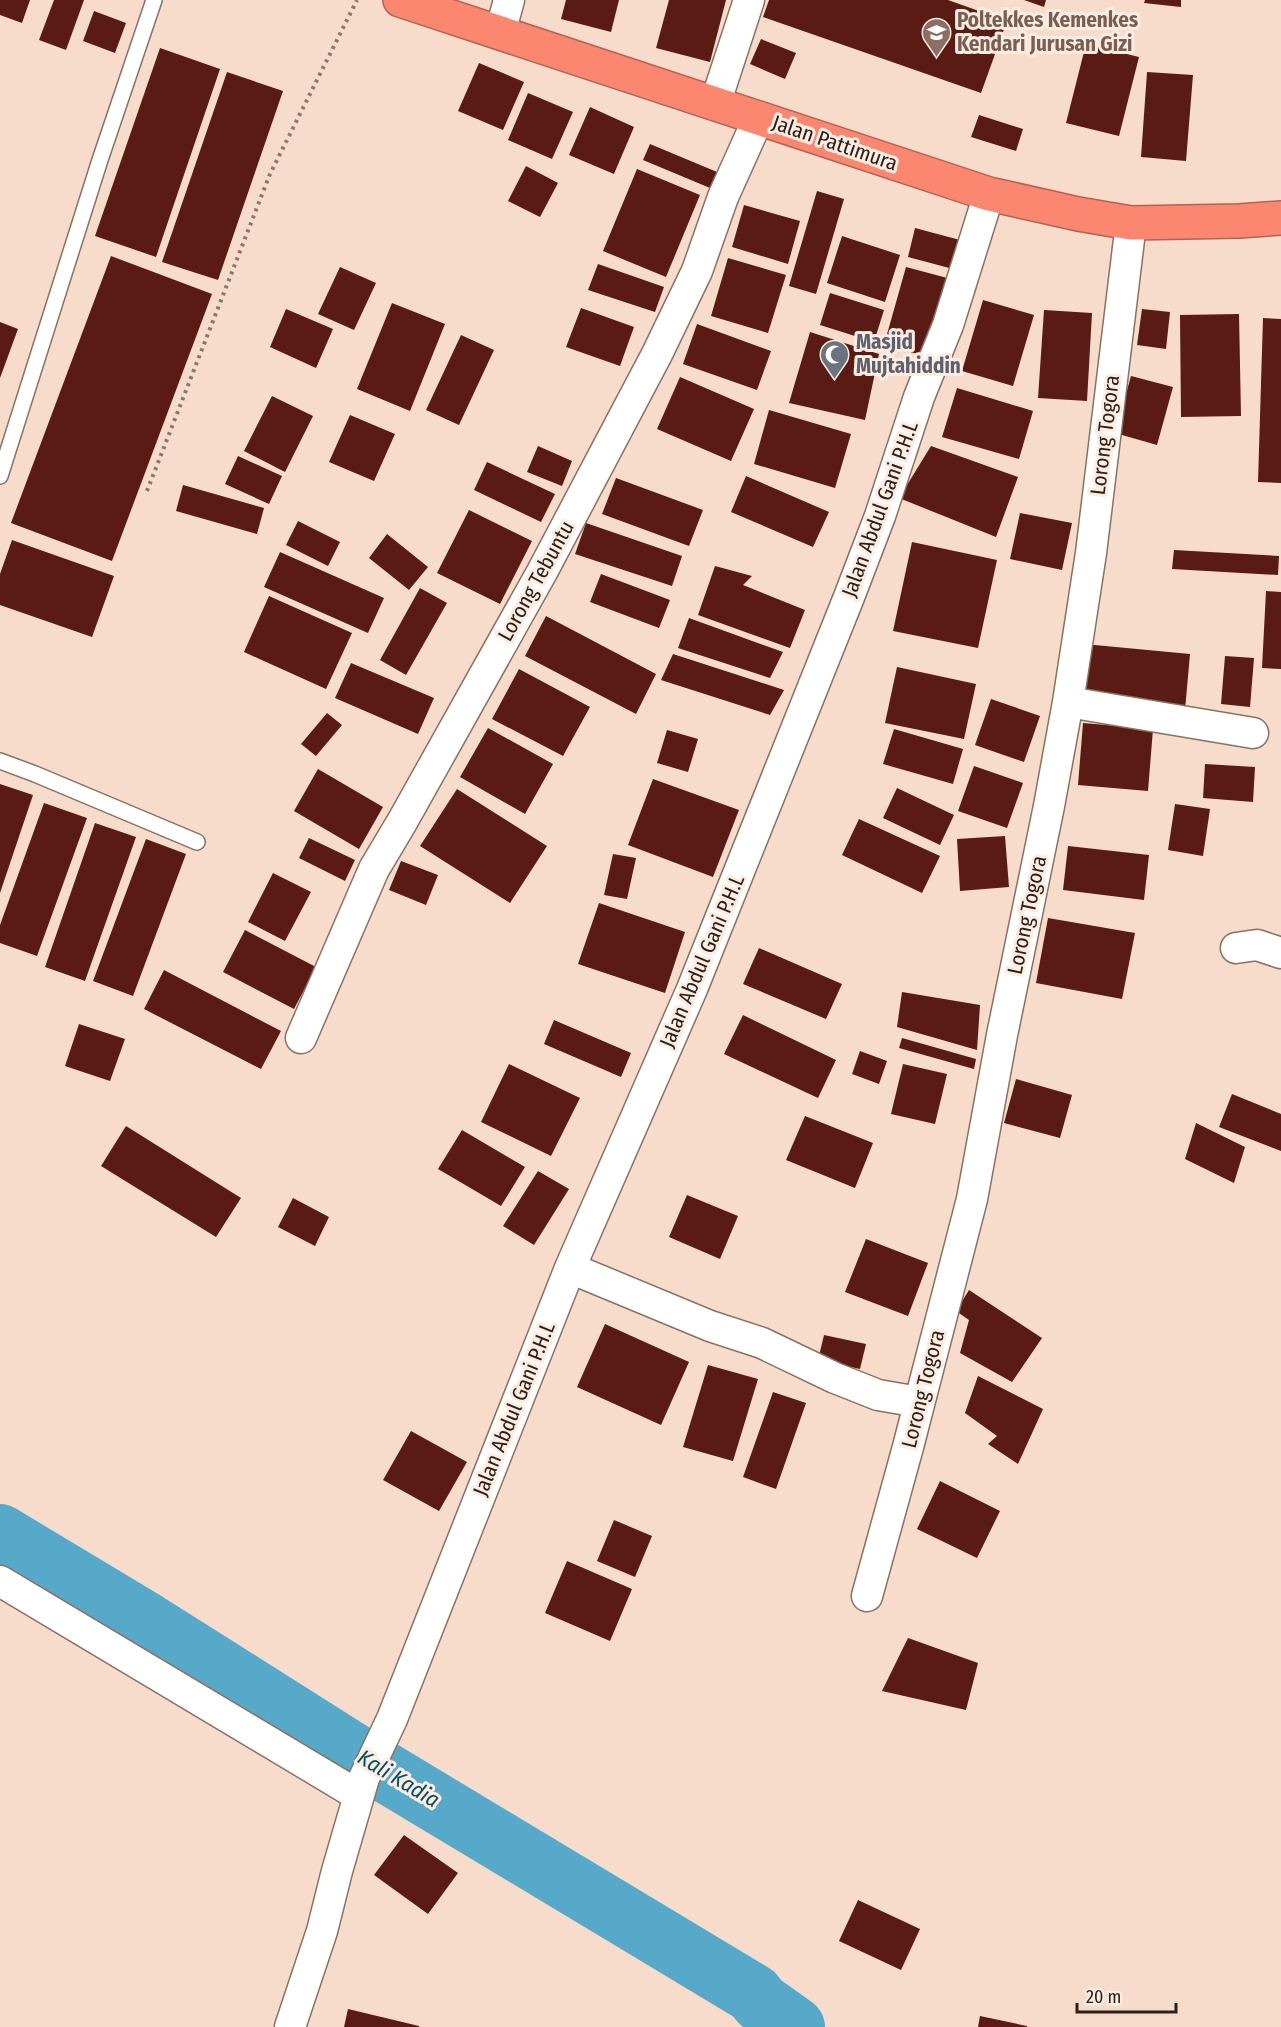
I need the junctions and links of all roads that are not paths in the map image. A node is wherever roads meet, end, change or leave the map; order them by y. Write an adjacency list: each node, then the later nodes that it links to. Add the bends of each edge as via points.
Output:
1 (154, 0): 11 (lane)
2 (400, 0): 5 (highway, Jalan Pattimura)
3 (509, 0): 5 (street)
4 (749, 0): 6 (street)
5 (501, 33): 6 (highway, Jalan Pattimura)
6 (715, 104): 7 (highway, Jalan Pattimura)
7 (759, 117): 8 (highway, Jalan Pattimura); 18 (street, Lorong Tebuntu, via 723,197 697,271 657,354 520,611 374,869)
8 (989, 194): 10 (highway, Jalan Pattimura); 19 (street, Jalan Abdul Gani P.H.L, via 948,325 919,397 876,526 696,979)
9 (1281, 218): 10 (highway, Jalan Pattimura)
10 (1131, 223): 12 (street, Lorong Togora, via 1091,554)
11 (0, 477)
12 (1068, 702): 13 (street); 20 (street, Lorong Togora, via 972,1199)
13 (1252, 733)
14 (0, 761): 15 (lane)
15 (198, 842)
16 (1236, 948): 17 (street, via 1257,945)
17 (1281, 953)
18 (301, 1038)
19 (570, 1268): 20 (street, via 710,1326 762,1343 878,1395); 23 (street, Jalan Abdul Gani P.H.L, via 392,1719)
20 (919, 1402): 22 (street, Lorong Togora)
21 (0, 1581): 23 (street)
22 (867, 1596)
23 (361, 1787): 24 (street, Jalan Abdul Gani P.H.L, via 322,1931)
24 (290, 2027)

